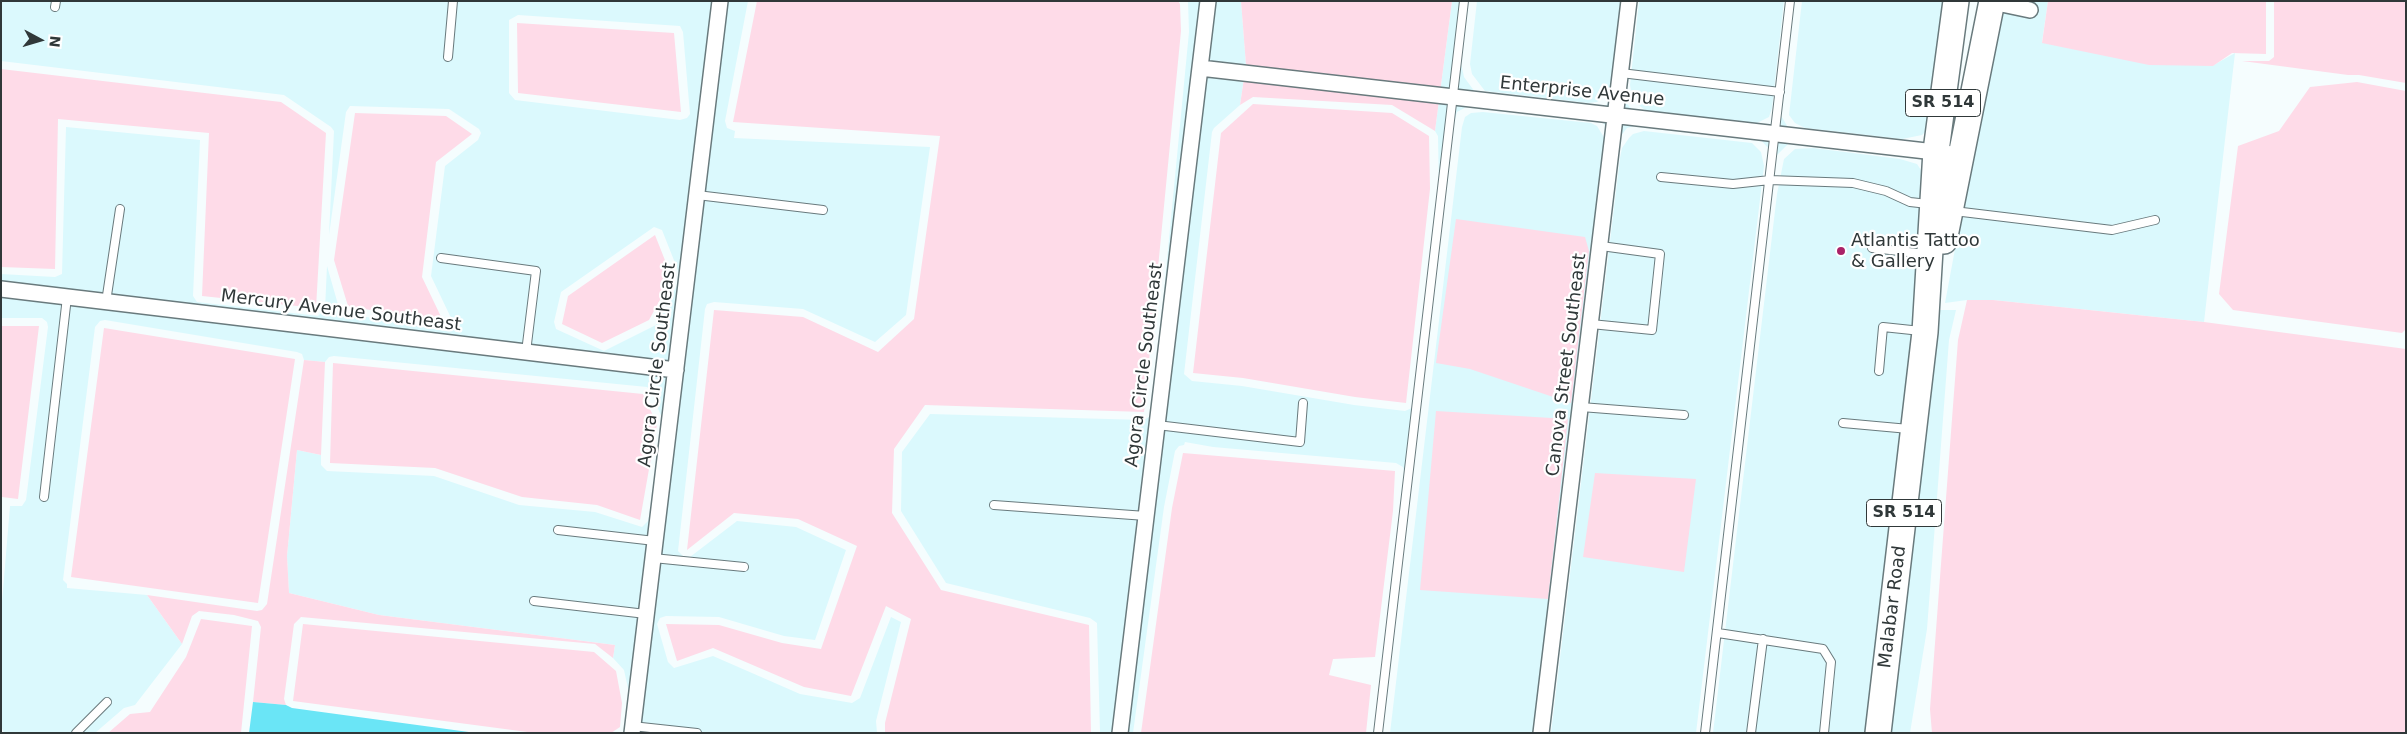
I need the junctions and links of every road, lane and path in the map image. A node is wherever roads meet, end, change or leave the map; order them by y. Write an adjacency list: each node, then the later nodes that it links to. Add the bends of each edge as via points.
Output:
1 (453, 1): 10 (lane)
2 (720, 1): 21 (street, Agora Circle Southeast)
3 (1208, 1): 11 (street, Agora Circle Southeast)
4 (1464, 1): 14 (lane)
5 (1629, 1): 12 (street, Canova Street Southeast)
6 (1790, 1): 13 (lane)
7 (1956, 1): 17 (main road, Malabar Road / SR 514)
8 (1992, 2): 9 (street); 18 (main road, Malabar Road / SR 514)
9 (2030, 10)
10 (448, 57)
11 (1200, 68): 14 (street, Enterprise Avenue); 42 (street, Agora Circle Southeast)
12 (1621, 73): 13 (lane); 15 (street, Canova Street Southeast)
13 (1780, 92): 16 (lane)
14 (1452, 97): 15 (street, Enterprise Avenue); 60 (lane)
15 (1616, 114): 16 (street, Enterprise Avenue); 26 (street, Canova Street Southeast)
16 (1775, 134): 17 (street, Enterprise Avenue); 20 (lane)
17 (1936, 151): 18 (street, Enterprise Avenue); 22 (main road, Malabar Road / SR 514)
18 (1961, 154): 22 (main road, Malabar Road / SR 514)
19 (1661, 177): 20 (lane, via 1733,184)
20 (1770, 180): 22 (lane, via 1853,183 1886,191 1910,202); 53 (lane)
21 (697, 195): 24 (lane); 36 (street, Agora Circle Southeast)
22 (1941, 207): 25 (lane, via 1974,215 2112,230); 28 (main road, Malabar Road / SR 514)
23 (120, 209): 32 (lane)
24 (823, 210)
25 (2155, 220)
26 (1601, 246): 33 (street, Canova Street Southeast); 33 (lane, via 1660,254 1652,330)
27 (1872, 248): 28 (lane)
28 (1935, 256): 34 (main road, Malabar Road / SR 514)
29 (441, 258): 35 (lane, via 536,271)
30 (1, 289): 31 (street, Mercury Avenue Southeast)
31 (67, 297): 32 (street, Mercury Avenue Southeast); 44 (lane)
32 (106, 302): 35 (street, Mercury Avenue Southeast)
33 (1591, 324): 39 (street, Canova Street Southeast)
34 (1925, 332): 37 (lane, via 1883,327); 43 (main road, Malabar Road / SR 514)
35 (526, 352): 36 (street, Mercury Avenue Southeast)
36 (676, 370): 48 (street, Agora Circle Southeast)
37 (1879, 371)
38 (1303, 403): 42 (lane, via 1300,442)
39 (1581, 407): 40 (lane); 61 (street, Canova Street Southeast)
40 (1684, 415)
41 (1843, 423): 43 (lane)
42 (1157, 425): 46 (street, Agora Circle Southeast)
43 (1914, 430): 65 (main road, Malabar Road / SR 514)
44 (44, 497)
45 (994, 505): 46 (lane)
46 (1146, 516): 59 (street, Agora Circle Southeast)
47 (558, 530): 48 (lane)
48 (655, 541): 49 (street, Agora Circle Southeast)
49 (653, 558): 50 (lane); 52 (street, Agora Circle Southeast)
50 (744, 567)
51 (534, 601): 52 (lane)
52 (646, 614): 56 (street, Agora Circle Southeast)
53 (1718, 632): 54 (lane); 62 (lane)
54 (1763, 639): 63 (lane); 64 (lane, via 1823,649 1831,662)
55 (106, 702): 57 (lane)
56 (632, 730): 58 (lane)
57 (76, 733)
58 (697, 733)
59 (1120, 733)
60 (1378, 733)
61 (1541, 733)
62 (1705, 733)
63 (1751, 733)
64 (1824, 733)
65 (1878, 733)

